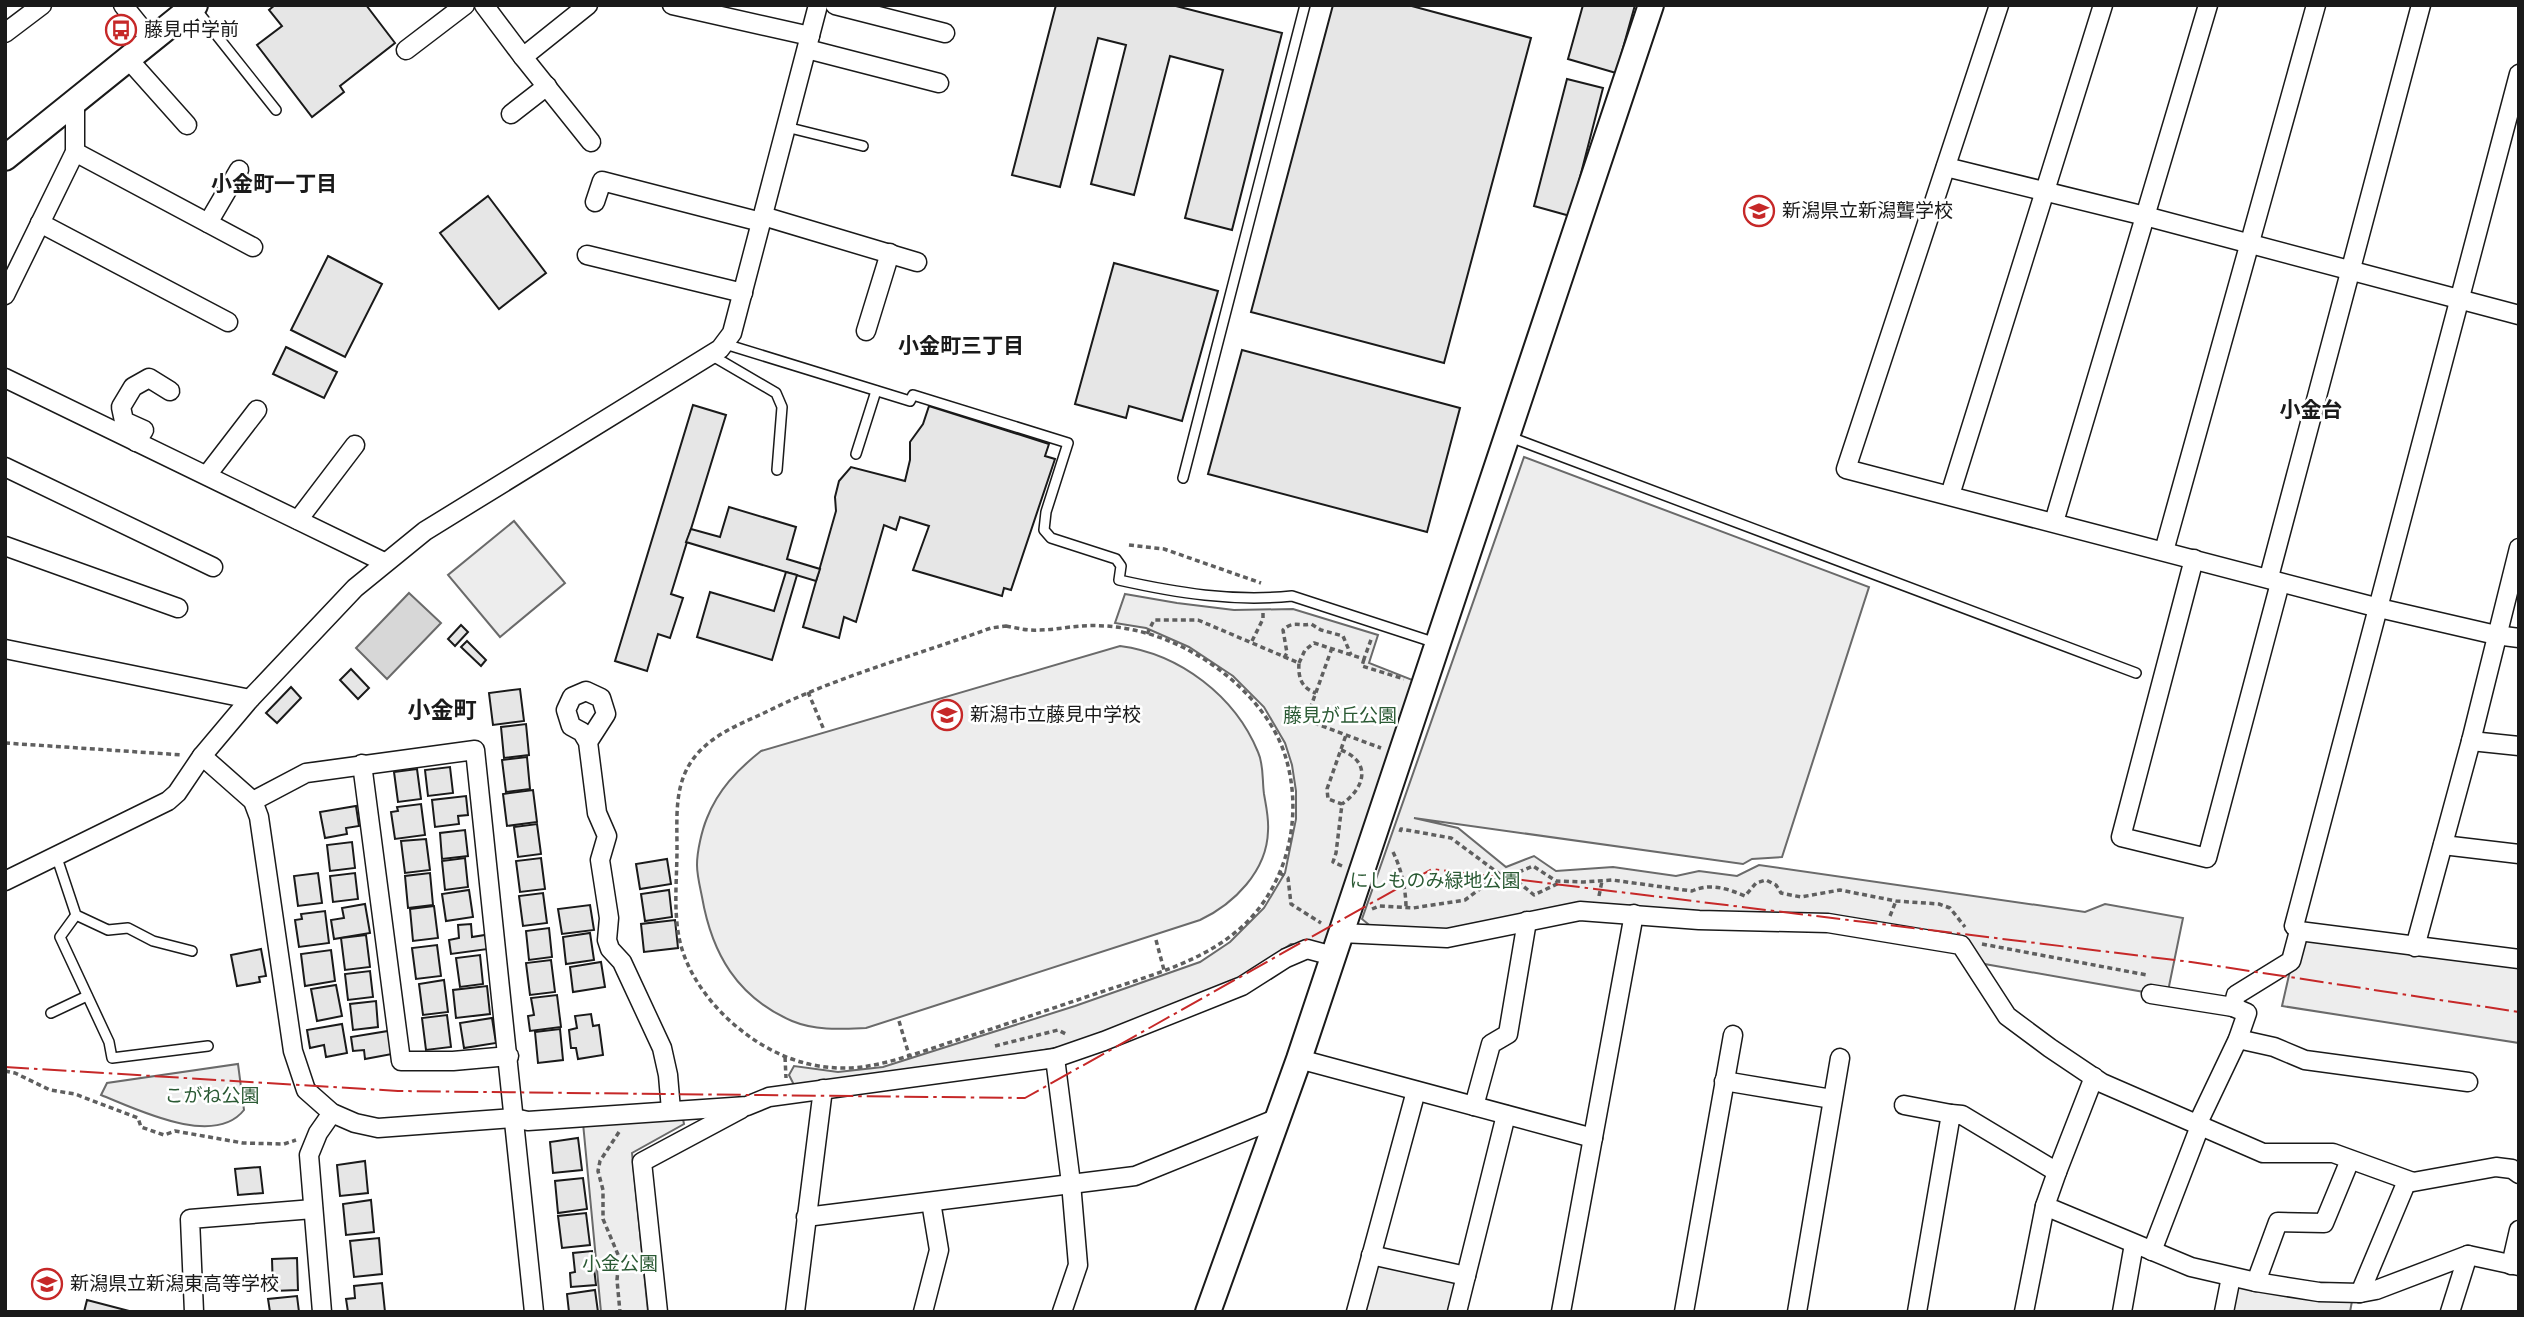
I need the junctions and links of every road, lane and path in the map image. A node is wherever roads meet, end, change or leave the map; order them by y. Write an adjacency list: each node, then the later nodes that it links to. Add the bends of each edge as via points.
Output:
1 (42, 5): 18 (street)
2 (123, 5): 20 (street)
3 (465, 5): 22 (street)
4 (484, 5): 23 (street)
5 (588, 5): 23 (street)
6 (672, 5): 17 (street)
7 (818, 5): 21 (street)
8 (835, 5): 19 (street)
9 (1305, 5): 70 (lane)
10 (1651, 5): 63 (street)
11 (1999, 5): 37 (street)
12 (2103, 5): 39 (street)
13 (2208, 5): 41 (street)
14 (2316, 5): 45 (street)
15 (2421, 5): 50 (street)
16 (194, 6): 20 (street); 29 (lane)
17 (691, 7): 21 (street)
18 (5, 33)
19 (945, 33)
20 (152, 41): 24 (street)
21 (809, 43): 26 (street); 32 (street)
22 (406, 50)
23 (523, 57): 27 (street)
24 (129, 60): 28 (street); 31 (street)
25 (2519, 74): 53 (street)
26 (939, 83)
27 (547, 86): 30 (street); 33 (street)
28 (75, 104): 35 (street); 36 (street)
29 (276, 110)
30 (510, 114)
31 (187, 125)
32 (786, 127): 34 (lane); 42 (street)
33 (591, 142)
34 (863, 146)
35 (9, 149)
36 (75, 152): 43 (street); 44 (street)
37 (1946, 167): 39 (street); 71 (street, via 1846,468)
38 (239, 170): 44 (street)
39 (2045, 191): 41 (street); 71 (street)
40 (595, 202): 42 (street, via 602,181)
41 (2145, 216): 45 (street); 73 (street)
42 (762, 219): 47 (street); 51 (street)
43 (40, 223): 52 (street); 55 (street)
44 (208, 223): 46 (street)
45 (2247, 245): 50 (street); 77 (street)
46 (253, 247)
47 (890, 253): 49 (street); 56 (street)
48 (586, 255): 51 (street)
49 (918, 262)
50 (2350, 270): 53 (street); 81 (street)
51 (743, 293): 57 (street)
52 (5, 295)
53 (2459, 299): 54 (street); 85 (street)
54 (2519, 315)
55 (228, 322)
56 (866, 331)
57 (725, 344): 58 (street); 61 (lane)
58 (710, 355): 68 (lane, via 780,399); 79 (street, via 425,531)
59 (5, 378): 64 (street)
60 (170, 391): 64 (street, via 149,378 133,387 121,407 124,421 144,430)
61 (876, 391): 66 (lane); 83 (lane, via 910,401 913,395 1068,443 1044,530 1051,538 1116,559 1121,566 1119,580 1206,597)
62 (257, 410): 69 (street)
63 (1508, 437): 91 (street); 97 (lane)
64 (136, 442): 69 (street)
65 (355, 445): 72 (street)
66 (856, 454)
67 (5, 467): 80 (street)
68 (778, 470)
69 (207, 475): 72 (street)
70 (1183, 478)
71 (1950, 495): 73 (street)
72 (298, 520): 79 (street)
73 (2054, 522): 77 (street)
74 (1129, 545): 82 (path, via 1164,549)
75 (5, 546): 84 (street)
76 (2519, 548): 88 (street)
77 (2164, 551): 78 (street)
78 (2194, 559): 81 (street); 81 (street, via 2122,837 2207,858)
79 (384, 562): 100 (street)
80 (213, 567)
81 (2275, 580): 85 (street)
82 (1292, 596): 83 (lane); 86 (lane)
83 (1263, 598): 90 (path, via 1263,619)
84 (178, 608)
85 (2379, 608): 88 (street); 130 (street, via 2294,926)
86 (1377, 624): 91 (lane); 94 (path, via 1364,659)
87 (1147, 634): 90 (path, via 1154,620 1198,620); 98 (path, via 1102,626 1037,631 991,628); 119 (path, via 1186,649 1246,692 1282,746 1292,791 1292,835)
88 (2496, 635): 89 (street); 103 (street)
89 (2519, 638)
90 (1252, 641): 95 (path)
91 (1438, 644): 129 (street)
92 (1332, 648): 94 (path); 96 (path, via 1314,643); 99 (path)
93 (5, 649): 100 (street)
94 (1351, 655): 95 (path, via 1343,636 1296,623 1283,630)
95 (1284, 658): 96 (path)
96 (1300, 663): 99 (path, via 1298,675)
97 (2136, 673)
98 (808, 692): 101 (path); 149 (path, via 702,748 679,784 675,901 680,940 702,989 722,1013 785,1057 848,1068)
99 (1316, 693): 102 (path, via 1306,720)
100 (250, 699): 109 (street)
101 (824, 730)
102 (1346, 735): 107 (path); 108 (path)
103 (2471, 741): 106 (street); 113 (street)
104 (588, 742): 164 (street, via 597,813 607,836 600,860 607,940 662,1048)
105 (5, 743): 109 (path)
106 (2519, 746)
107 (1341, 750): 112 (path, via 1327,789 1328,799); 112 (path, via 1357,761 1362,772 1362,784)
108 (1386, 750)
109 (202, 756): 111 (street); 116 (street, via 168,801)
110 (362, 764): 111 (street, via 306,773); 150 (street, via 401,1061); 150 (street, via 475,750)
111 (253, 801): 165 (street, via 298,1071 306,1090)
112 (1342, 804): 118 (path, via 1333,862)
113 (2443, 845): 115 (street); 134 (street)
114 (1392, 852): 117 (path); 120 (path, via 1401,829 1451,838); 125 (path)
115 (2519, 854)
116 (56, 855): 122 (street); 127 (lane)
117 (1388, 864)
118 (1346, 868)
119 (1280, 873): 129 (path, via 1288,878 1291,904); 138 (path, via 1258,909 1236,932 1198,957)
120 (1500, 874): 121 (path); 125 (path, via 1465,900)
121 (1511, 876): 123 (path, via 1533,866); 123 (path, via 1534,895)
122 (5, 881)
123 (1561, 881): 131 (path, via 1612,880 1692,891 1716,887 1745,896 1756,883 1766,880 1781,893 1801,897 1840,890 1939,904 1950,908)
124 (1376, 898): 125 (path, via 1372,909)
125 (1406, 908)
126 (1634, 914): 128 (street, via 1580,911); 155 (street, via 1828,923 1961,944 2007,1016); 173 (street)
127 (76, 915): 135 (lane, via 108,930 128,928 153,941); 140 (lane, via 60,937)
128 (1527, 921): 129 (street, via 1447,937); 163 (street, via 1508,1034 1491,1044)
129 (1333, 931): 136 (street)
130 (2299, 931): 134 (street); 141 (street, via 2291,961 2236,995)
131 (1972, 935)
132 (1156, 940): 138 (path)
133 (1979, 944): 139 (path, via 2155,977)
134 (2415, 947): 137 (street)
135 (192, 951)
136 (1333, 957): 151 (street, via 1307,948 1242,986); 153 (street)
137 (2519, 959)
138 (1164, 970): 149 (path)
139 (2151, 994): 141 (street)
140 (87, 996): 142 (lane); 147 (lane, via 109,1042 111,1058)
141 (2232, 1007): 146 (street, via 2247,1013)
142 (51, 1013)
143 (899, 1021): 149 (path)
144 (1733, 1035): 156 (street)
145 (1073, 1037): 148 (path, via 1058,1030)
146 (2238, 1039): 157 (street, via 2305,1060); 170 (street)
147 (208, 1046)
148 (988, 1047)
149 (909, 1055)
150 (509, 1056): 168 (street)
151 (1055, 1058): 158 (street); 178 (street)
152 (1840, 1058): 160 (street)
153 (1299, 1059): 159 (street); 169 (street)
154 (5, 1071): 172 (path, via 138,1118 141,1126 164,1135 175,1131 243,1143 284,1144)
155 (2094, 1077): 170 (street); 175 (street)
156 (1724, 1081): 160 (street); 205 (street)
157 (2468, 1082)
158 (822, 1089): 161 (street); 182 (street)
159 (1416, 1091): 163 (street); 186 (street)
160 (1832, 1099): 206 (street)
161 (747, 1105): 164 (street); 197 (street, via 642,1162)
162 (1904, 1105): 166 (street)
163 (1474, 1106): 167 (street)
164 (671, 1110): 168 (street, via 528,1121)
165 (332, 1113): 168 (street, via 379,1128); 172 (street)
166 (1951, 1114): 175 (street, via 1962,1115); 207 (street)
167 (1506, 1115): 173 (street); 189 (street)
168 (514, 1118): 195 (street)
169 (1278, 1118): 178 (street, via 1135,1176); 201 (street)
170 (2199, 1126): 174 (street, via 2263,1153 2333,1153); 185 (street)
171 (620, 1130): 196 (path, via 598,1171 603,1219 619,1257)
172 (318, 1133): 181 (street, via 309,1155)
173 (1593, 1138): 204 (street)
174 (2350, 1160): 177 (street); 191 (street, via 2324,1223 2278,1222)
175 (2057, 1172): 180 (street)
176 (2519, 1174): 177 (street, via 2496,1167)
177 (2407, 1181): 192 (street)
178 (1071, 1183): 179 (street); 200 (street, via 1078,1265)
179 (931, 1202): 182 (street); 199 (street, via 939,1250)
180 (2045, 1206): 184 (street); 208 (street)
181 (313, 1209): 193 (street, via 190,1219); 194 (street)
182 (806, 1217): 198 (street)
183 (2519, 1230): 188 (street)
184 (2134, 1244): 185 (street); 209 (street)
185 (2152, 1251): 190 (street)
186 (1371, 1255): 189 (street); 202 (street)
187 (2468, 1255): 188 (street); 192 (street); 211 (street)
188 (2515, 1266)
189 (1466, 1276): 203 (street)
190 (2231, 1277): 191 (street); 210 (street)
191 (2256, 1282): 192 (street)
192 (2360, 1293)
193 (194, 1312)
194 (322, 1312)
195 (534, 1312)
196 (620, 1312)
197 (659, 1312)
198 (795, 1312)
199 (922, 1312)
200 (1062, 1312)
201 (1208, 1312)
202 (1356, 1312)
203 (1457, 1312)
204 (1561, 1312)
205 (1684, 1312)
206 (1797, 1312)
207 (1917, 1312)
208 (2024, 1312)
209 (2122, 1312)
210 (2224, 1312)
211 (2450, 1312)

